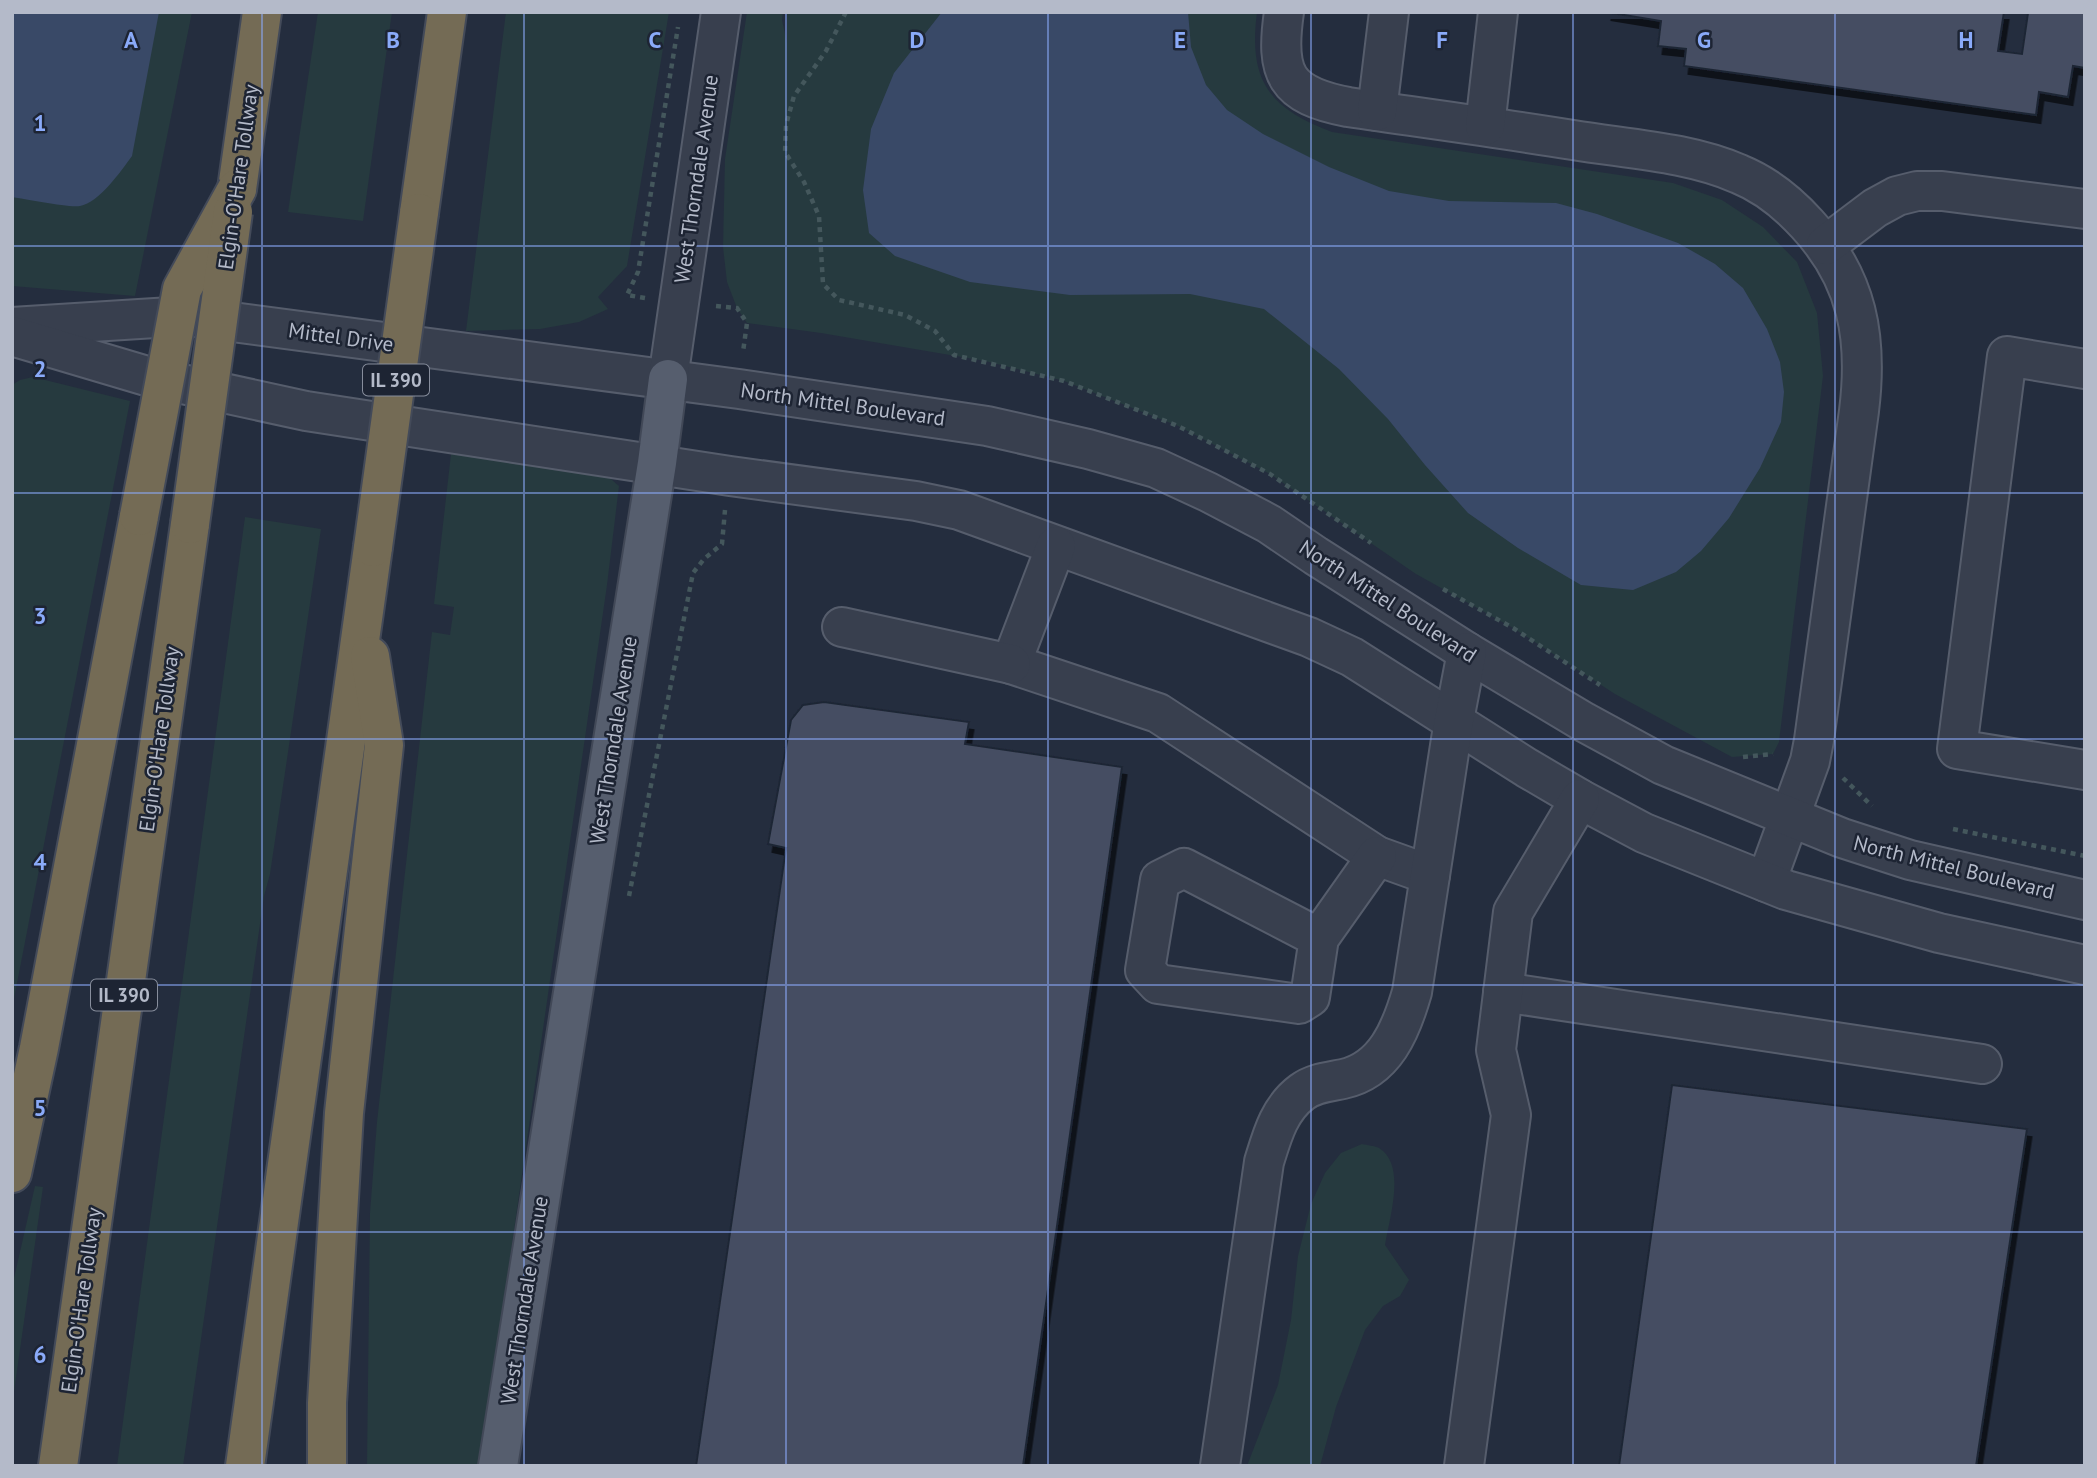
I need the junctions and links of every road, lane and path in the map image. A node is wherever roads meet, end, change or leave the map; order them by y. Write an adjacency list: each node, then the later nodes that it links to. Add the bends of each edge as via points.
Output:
1 (262, 12): 12 (highway, Elgin-O'Hare Tollway / IL 390)
2 (447, 12): 26 (highway, IL 390, bridge)
3 (720, 12): 21 (street, West Thorndale Avenue)
4 (846, 12): 24 (path, via 826,51 794,96 786,125 785,152 819,216 823,284 839,300 905,315 935,331 954,355 1064,381 1178,426 1270,474)
5 (1284, 12): 10 (street, via 1280,53 1290,81 1299,91 1325,102)
6 (1389, 12): 10 (street)
7 (1524, 12): 9 (street)
8 (678, 26): 15 (path, via 638,272)
9 (1496, 30): 11 (street)
10 (1377, 111): 11 (street)
11 (1485, 126): 14 (street, via 1671,155 1739,174 1790,206)
12 (237, 189): 48 (highway, bridge, via 182,289); 49 (highway, Elgin-O'Hare Tollway / IL 390, bridge)
13 (2085, 209): 14 (street, via 1917,191 1875,208)
14 (1826, 245): 33 (street, via 1847,282 1858,318 1863,378)
15 (627, 296)
16 (737, 308): 17 (path)
17 (747, 323)
18 (12, 327): 21 (street, Mittel Drive, via 187,316)
19 (12, 337): 22 (street, via 150,377 306,411)
20 (2085, 369): 34 (street, via 2007,356 1957,749)
21 (668, 379): 22 (main road, West Thorndale Avenue); 28 (street, North Mittel Boulevard, via 987,426 1156,468 1269,524)
22 (657, 463): 23 (street, via 916,501 959,510); 52 (main road, West Thorndale Avenue)
23 (1056, 546): 29 (street); 31 (street, via 1320,642)
24 (1382, 551)
25 (1440, 588): 30 (path)
26 (363, 614): 50 (highway, IL 390); 51 (highway, via 384,745 344,1113)
27 (842, 627): 29 (street)
28 (1467, 652): 31 (street); 37 (street, North Mittel Boulevard, via 1663,765)
29 (1011, 664): 39 (street, via 1158,713)
30 (1604, 687)
31 (1454, 720): 35 (street); 41 (street)
32 (1732, 757): 33 (path, via 1773,754)
33 (1810, 761): 36 (path, via 1840,774); 37 (street)
34 (2085, 770)
35 (1580, 799): 42 (street, via 1644,833); 46 (street, via 1513,912)
36 (1880, 813)
37 (1788, 817): 42 (street); 43 (street, North Mittel Boulevard, via 1910,860)
38 (1948, 827): 40 (path)
39 (1377, 856): 41 (street); 44 (street)
40 (2085, 856)
41 (1430, 875): 53 (street, via 1412,992 1397,1035 1366,1072 1303,1091 1285,1109 1274,1130 1265,1162)
42 (1766, 882): 45 (street, via 1939,933)
43 (2085, 900)
44 (1319, 938): 44 (street, via 1310,997 1299,1004 1158,984 1145,970 1160,880 1184,867)
45 (2085, 965)
46 (1503, 992): 47 (street); 54 (street, via 1496,1050 1511,1115)
47 (1982, 1064)
48 (12, 1172)
49 (58, 1466)
50 (245, 1466)
51 (327, 1466)
52 (498, 1466)
53 (1220, 1466)
54 (1464, 1466)

